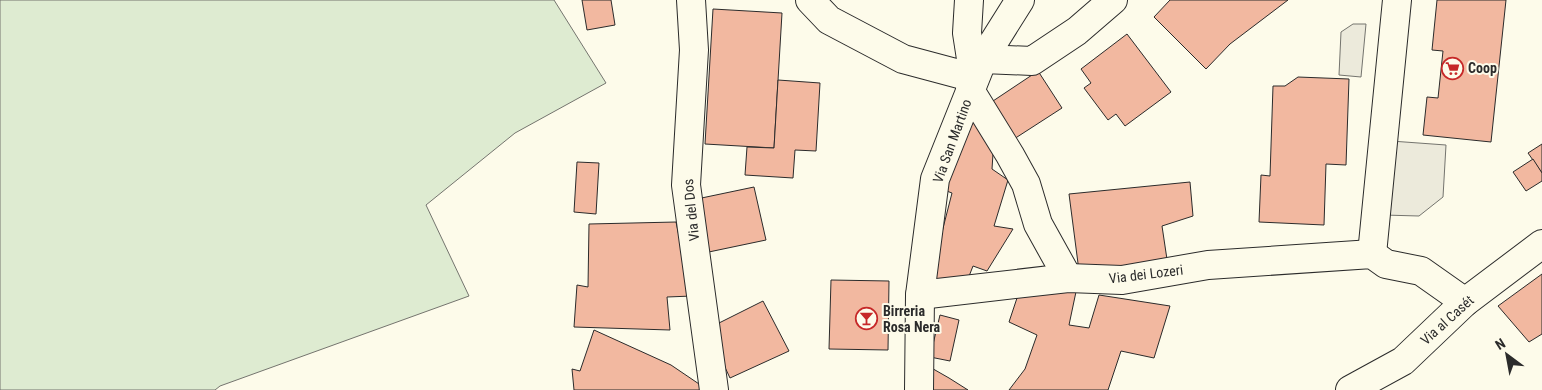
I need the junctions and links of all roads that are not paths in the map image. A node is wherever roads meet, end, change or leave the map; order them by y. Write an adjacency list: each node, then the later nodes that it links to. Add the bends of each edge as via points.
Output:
1 (691, 0): 13 (street, Via del Dos, via 694,50 686,186)
2 (810, 0): 7 (street, via 829,20 903,59)
3 (969, 0): 7 (street, via 967,33)
4 (1020, 0): 7 (street, Via San Martino)
5 (1113, 0): 7 (street, via 1078,31 1032,61)
6 (1397, 0): 9 (street)
7 (976, 76): 10 (street, via 1026,184 1038,224); 11 (street, Via San Martino, via 935,179)
8 (1542, 244): 12 (street, Via al Casét)
9 (1372, 254): 10 (street, Via dei Lozeri, via 1208,265 1122,280); 12 (street, via 1386,264 1421,271)
10 (1068, 278): 11 (street, Via dei Lozeri)
11 (920, 295): 14 (street, Via San Martino)
12 (1464, 302): 15 (street, Via al Casét, via 1403,361)
13 (714, 390)
14 (919, 390)
15 (1350, 390)

